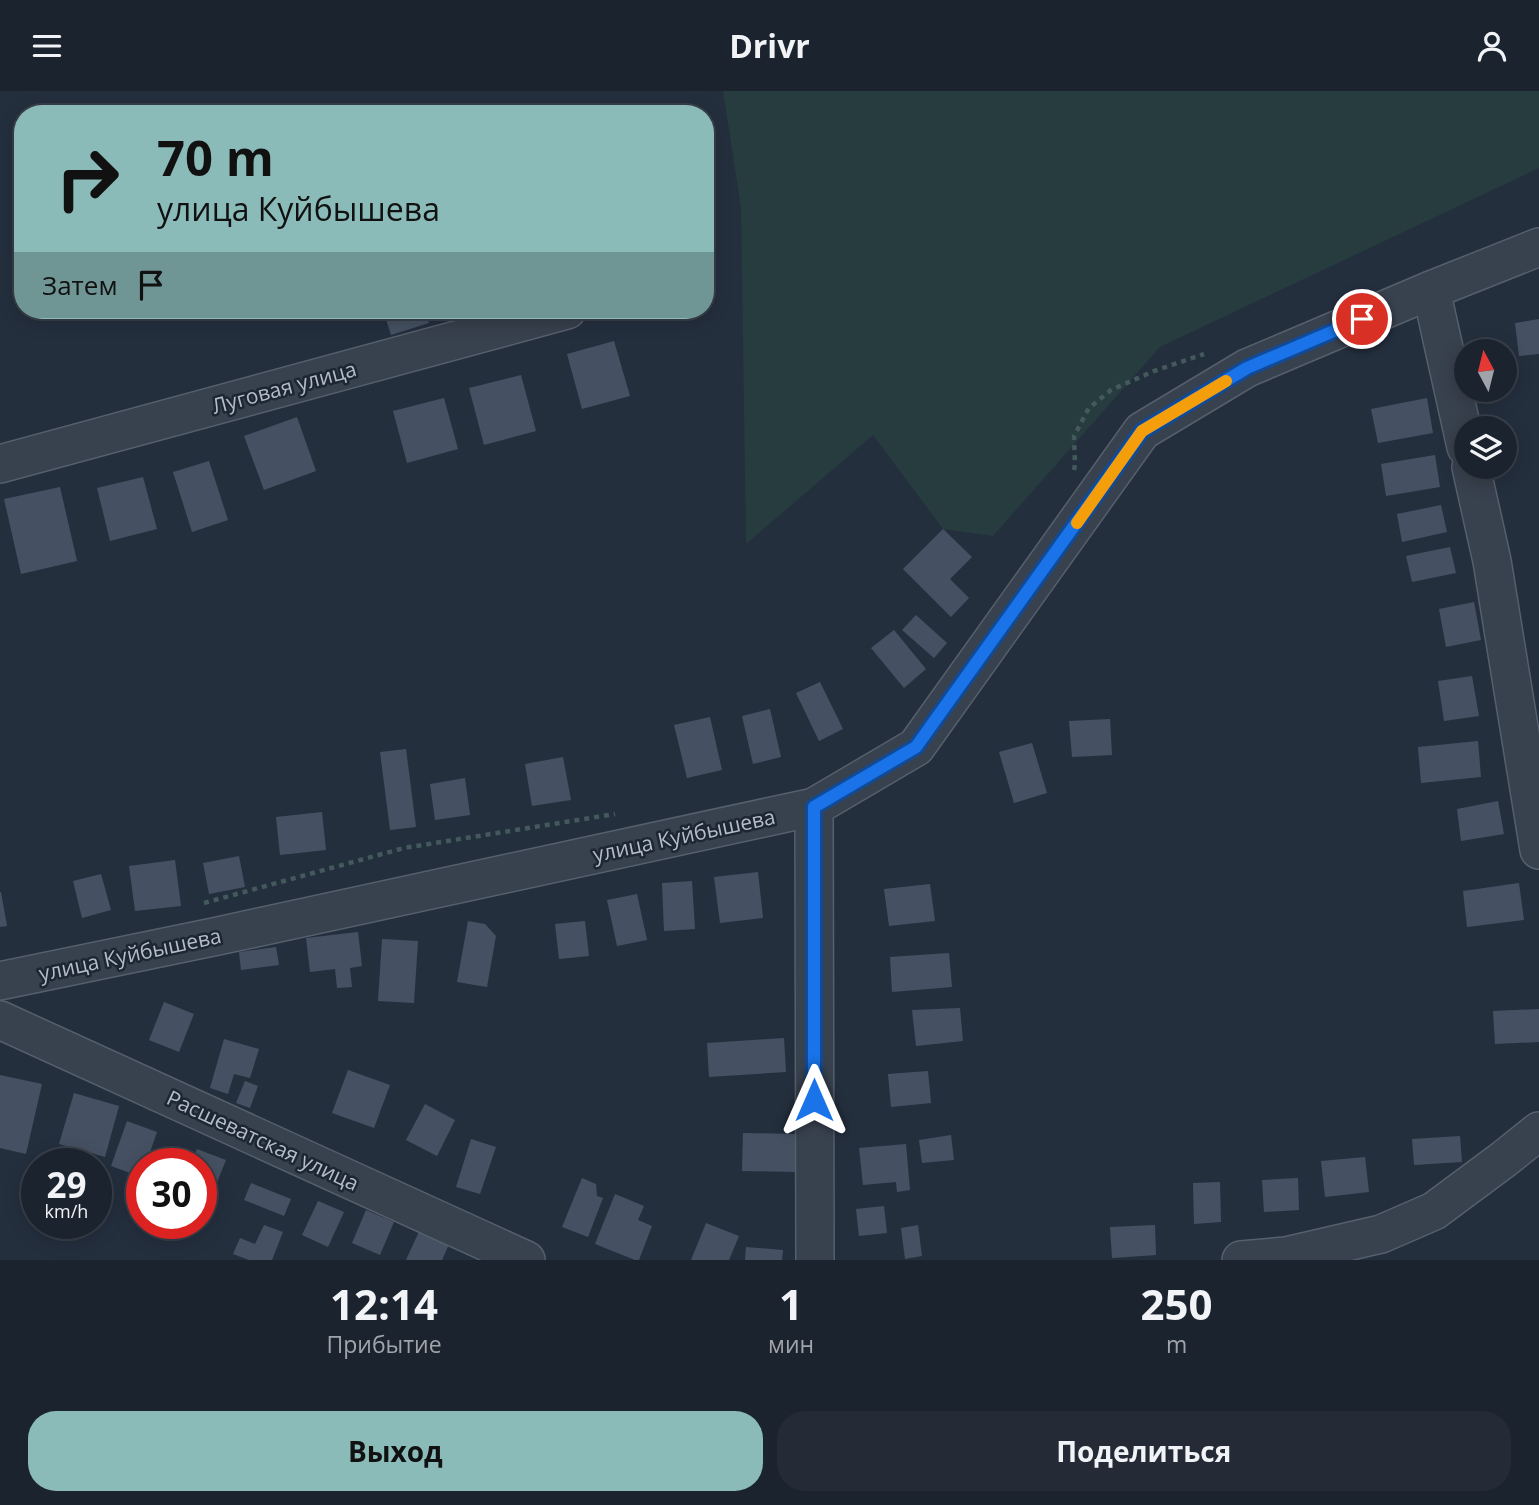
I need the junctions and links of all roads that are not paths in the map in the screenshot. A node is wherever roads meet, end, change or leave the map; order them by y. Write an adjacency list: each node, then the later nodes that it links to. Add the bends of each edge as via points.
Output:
1 (1539, 247): 2 (street, улица Куйбышева)
2 (1431, 290): 4 (street); 7 (street, улица Куйбышева, via 1247,368 1142,431 916,747)
3 (534, 319): 5 (street, Луговая улица)
4 (1459, 416)
5 (0, 464)
6 (1474, 479): 8 (street, via 1492,561)
7 (814, 807): 9 (street, улица Куйбышева); 13 (street)
8 (1539, 851)
9 (0, 981)
10 (0, 1020): 12 (street, Расшеватская улица)
11 (1539, 1131): 14 (street, via 1434,1211 1381,1234 1286,1256)
12 (526, 1260)
13 (815, 1260)
14 (1241, 1260)

